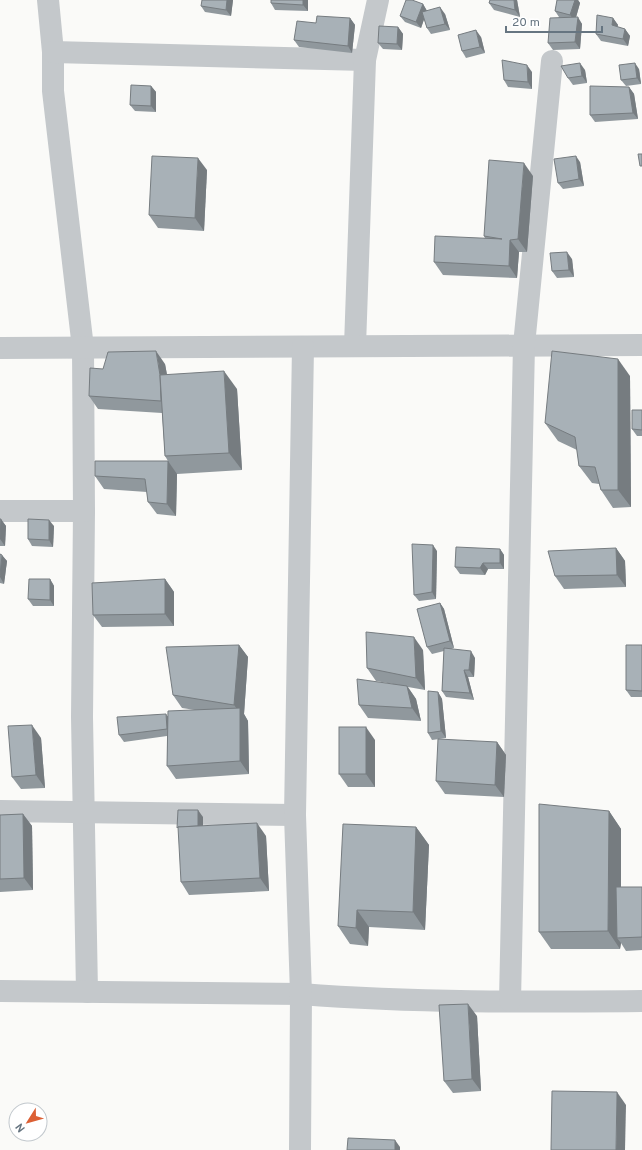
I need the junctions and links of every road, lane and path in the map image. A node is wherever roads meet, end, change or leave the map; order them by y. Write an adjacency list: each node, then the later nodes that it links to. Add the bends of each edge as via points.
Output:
1 (48, 0): 3 (street)
2 (378, 0): 4 (street)
3 (53, 52): 4 (street); 11 (street, via 53,91)
4 (365, 60): 8 (street)
5 (552, 61): 6 (street)
6 (524, 345): 7 (street); 8 (street); 20 (street)
7 (642, 345)
8 (355, 346): 9 (street)
9 (303, 347): 11 (street); 16 (street)
10 (0, 348): 11 (street)
11 (83, 348): 13 (street)
12 (0, 511): 13 (street)
13 (84, 511): 15 (street)
14 (0, 812): 15 (street)
15 (83, 814): 16 (street); 18 (street)
16 (295, 815): 19 (street)
17 (0, 991): 18 (street)
18 (87, 992): 19 (street)
19 (301, 994): 20 (street); 22 (street)
20 (510, 1001): 21 (street)
21 (642, 1001)
22 (300, 1150)

